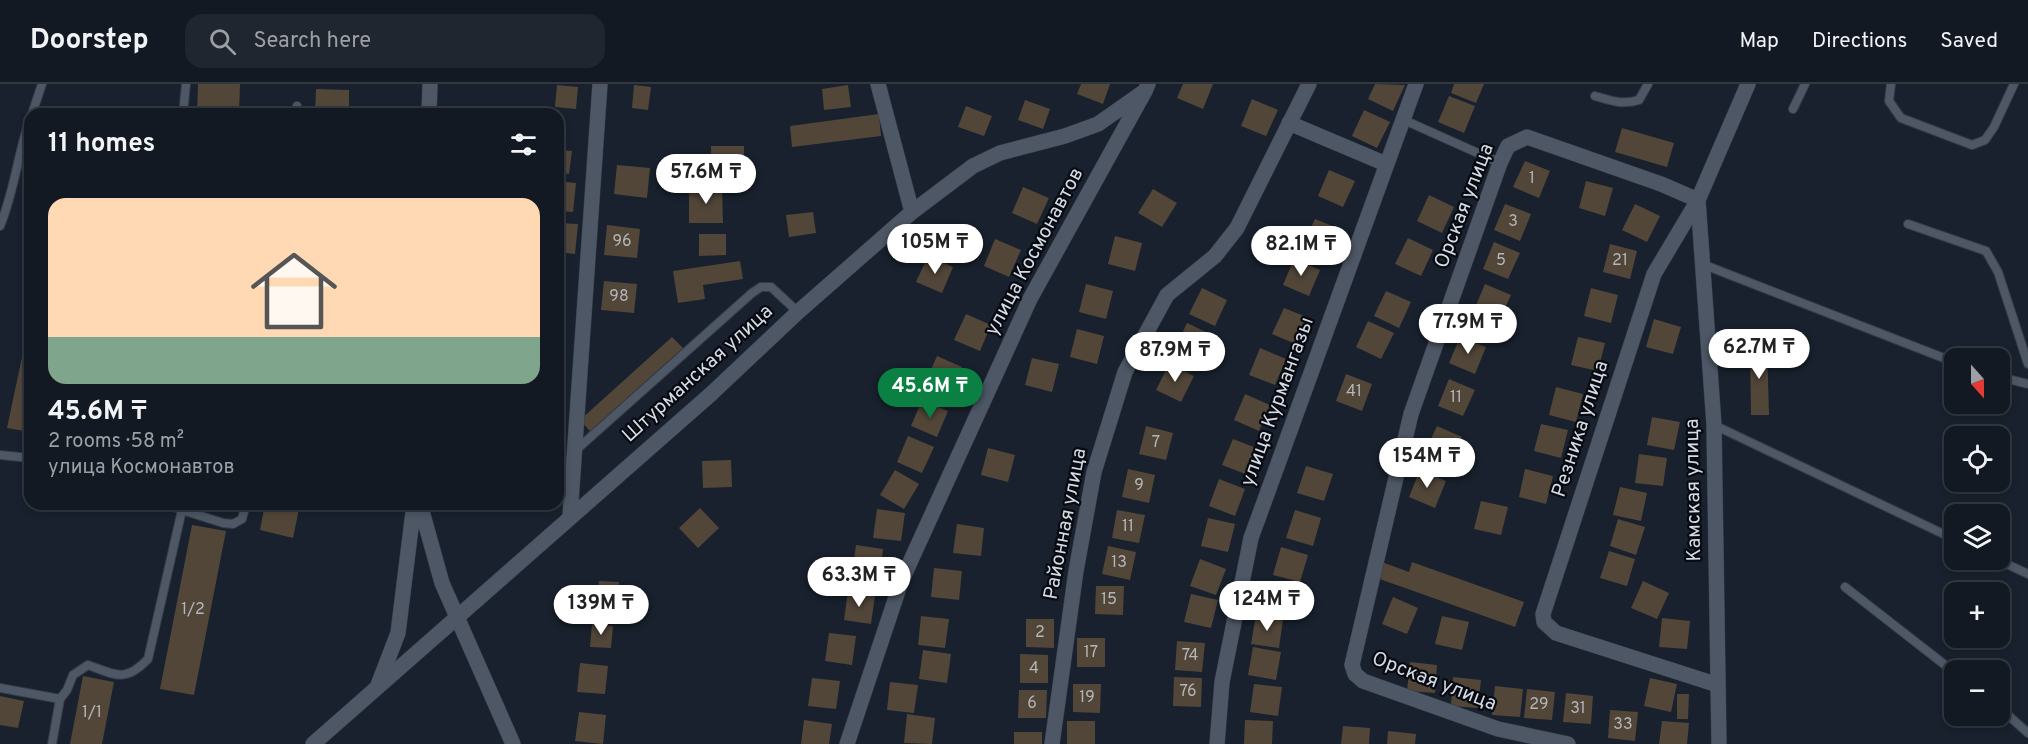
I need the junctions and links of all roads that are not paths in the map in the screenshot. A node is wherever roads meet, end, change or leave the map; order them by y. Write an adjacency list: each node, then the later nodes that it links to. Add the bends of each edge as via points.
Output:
1 (42, 84): 15 (lane)
2 (186, 84): 16 (lane)
3 (430, 84): 17 (street)
4 (600, 84): 35 (street)
5 (878, 84): 25 (street)
6 (1308, 84): 20 (street, Районная улица)
7 (1416, 84): 19 (street, улица Курмангазы)
8 (1648, 84): 14 (lane, via 1639,100 1629,103)
9 (1748, 84): 24 (street, Резника улица)
10 (1805, 84): 18 (lane)
11 (1891, 84): 12 (lane, via 1889,101 1901,118 1972,145 1985,141)
12 (2014, 84)
13 (1146, 87): 25 (street, Штурманская улица, via 1098,124 1000,153 973,166); 59 (street, улица Космонавтов, via 1030,299 901,582)
14 (1595, 96)
15 (34, 108)
16 (184, 108)
17 (429, 108)
18 (1793, 109)
19 (1404, 120): 22 (lane); 23 (street, улица Курмангазы)
20 (1289, 123): 23 (street); 60 (street, Районная улица, via 1237,228 1215,256 1167,294 1125,372 1094,472)
21 (24, 137): 27 (lane)
22 (1500, 163): 24 (street, Орская улица, via 1508,146 1527,137); 62 (street, Орская улица, via 1411,414 1352,665 1363,681 1498,729)
23 (1386, 164): 61 (street, улица Курмангазы, via 1251,538 1222,682)
24 (1698, 200): 28 (street, Камская улица); 50 (street, Резника улица, via 1654,274 1542,614 1544,622 1556,633)
25 (912, 212): 29 (street, Штурманская улица)
26 (1908, 224): 31 (lane, via 1986,251 1998,272)
27 (0, 226)
28 (1702, 264): 30 (lane); 34 (street, Камская улица)
29 (798, 312): 35 (lane, via 771,287 761,287); 43 (street, Штурманская улица, via 711,394)
30 (1944, 358)
31 (2028, 364)
32 (2010, 380): 33 (lane)
33 (2028, 384)
34 (1714, 424): 44 (lane); 50 (street, Камская улица)
35 (574, 451): 43 (street)
36 (0, 455): 37 (lane)
37 (24, 457)
38 (182, 510): 53 (lane, via 148,659 135,672 119,676 88,665 73,675)
39 (200, 510): 40 (lane, via 223,523 234,524 242,519)
40 (244, 510)
41 (413, 510): 52 (street, via 398,633)
42 (422, 510): 48 (street, via 442,583)
43 (570, 516): 48 (street, Штурманская улица)
44 (1944, 534)
45 (2010, 566): 46 (lane)
46 (2028, 574)
47 (1845, 586): 49 (lane)
48 (458, 618): 52 (street, Штурманская улица); 58 (street)
49 (1944, 664)
50 (1718, 686): 63 (street, Камская улица)
51 (0, 688): 53 (lane)
52 (377, 688): 57 (street, Штурманская улица)
53 (60, 699): 56 (lane)
54 (2010, 717): 55 (lane)
55 (2028, 732)
56 (52, 744)
57 (313, 744)
58 (513, 744)
59 (847, 744)
60 (1052, 744)
61 (1217, 744)
62 (1568, 744)
63 (1719, 744)

